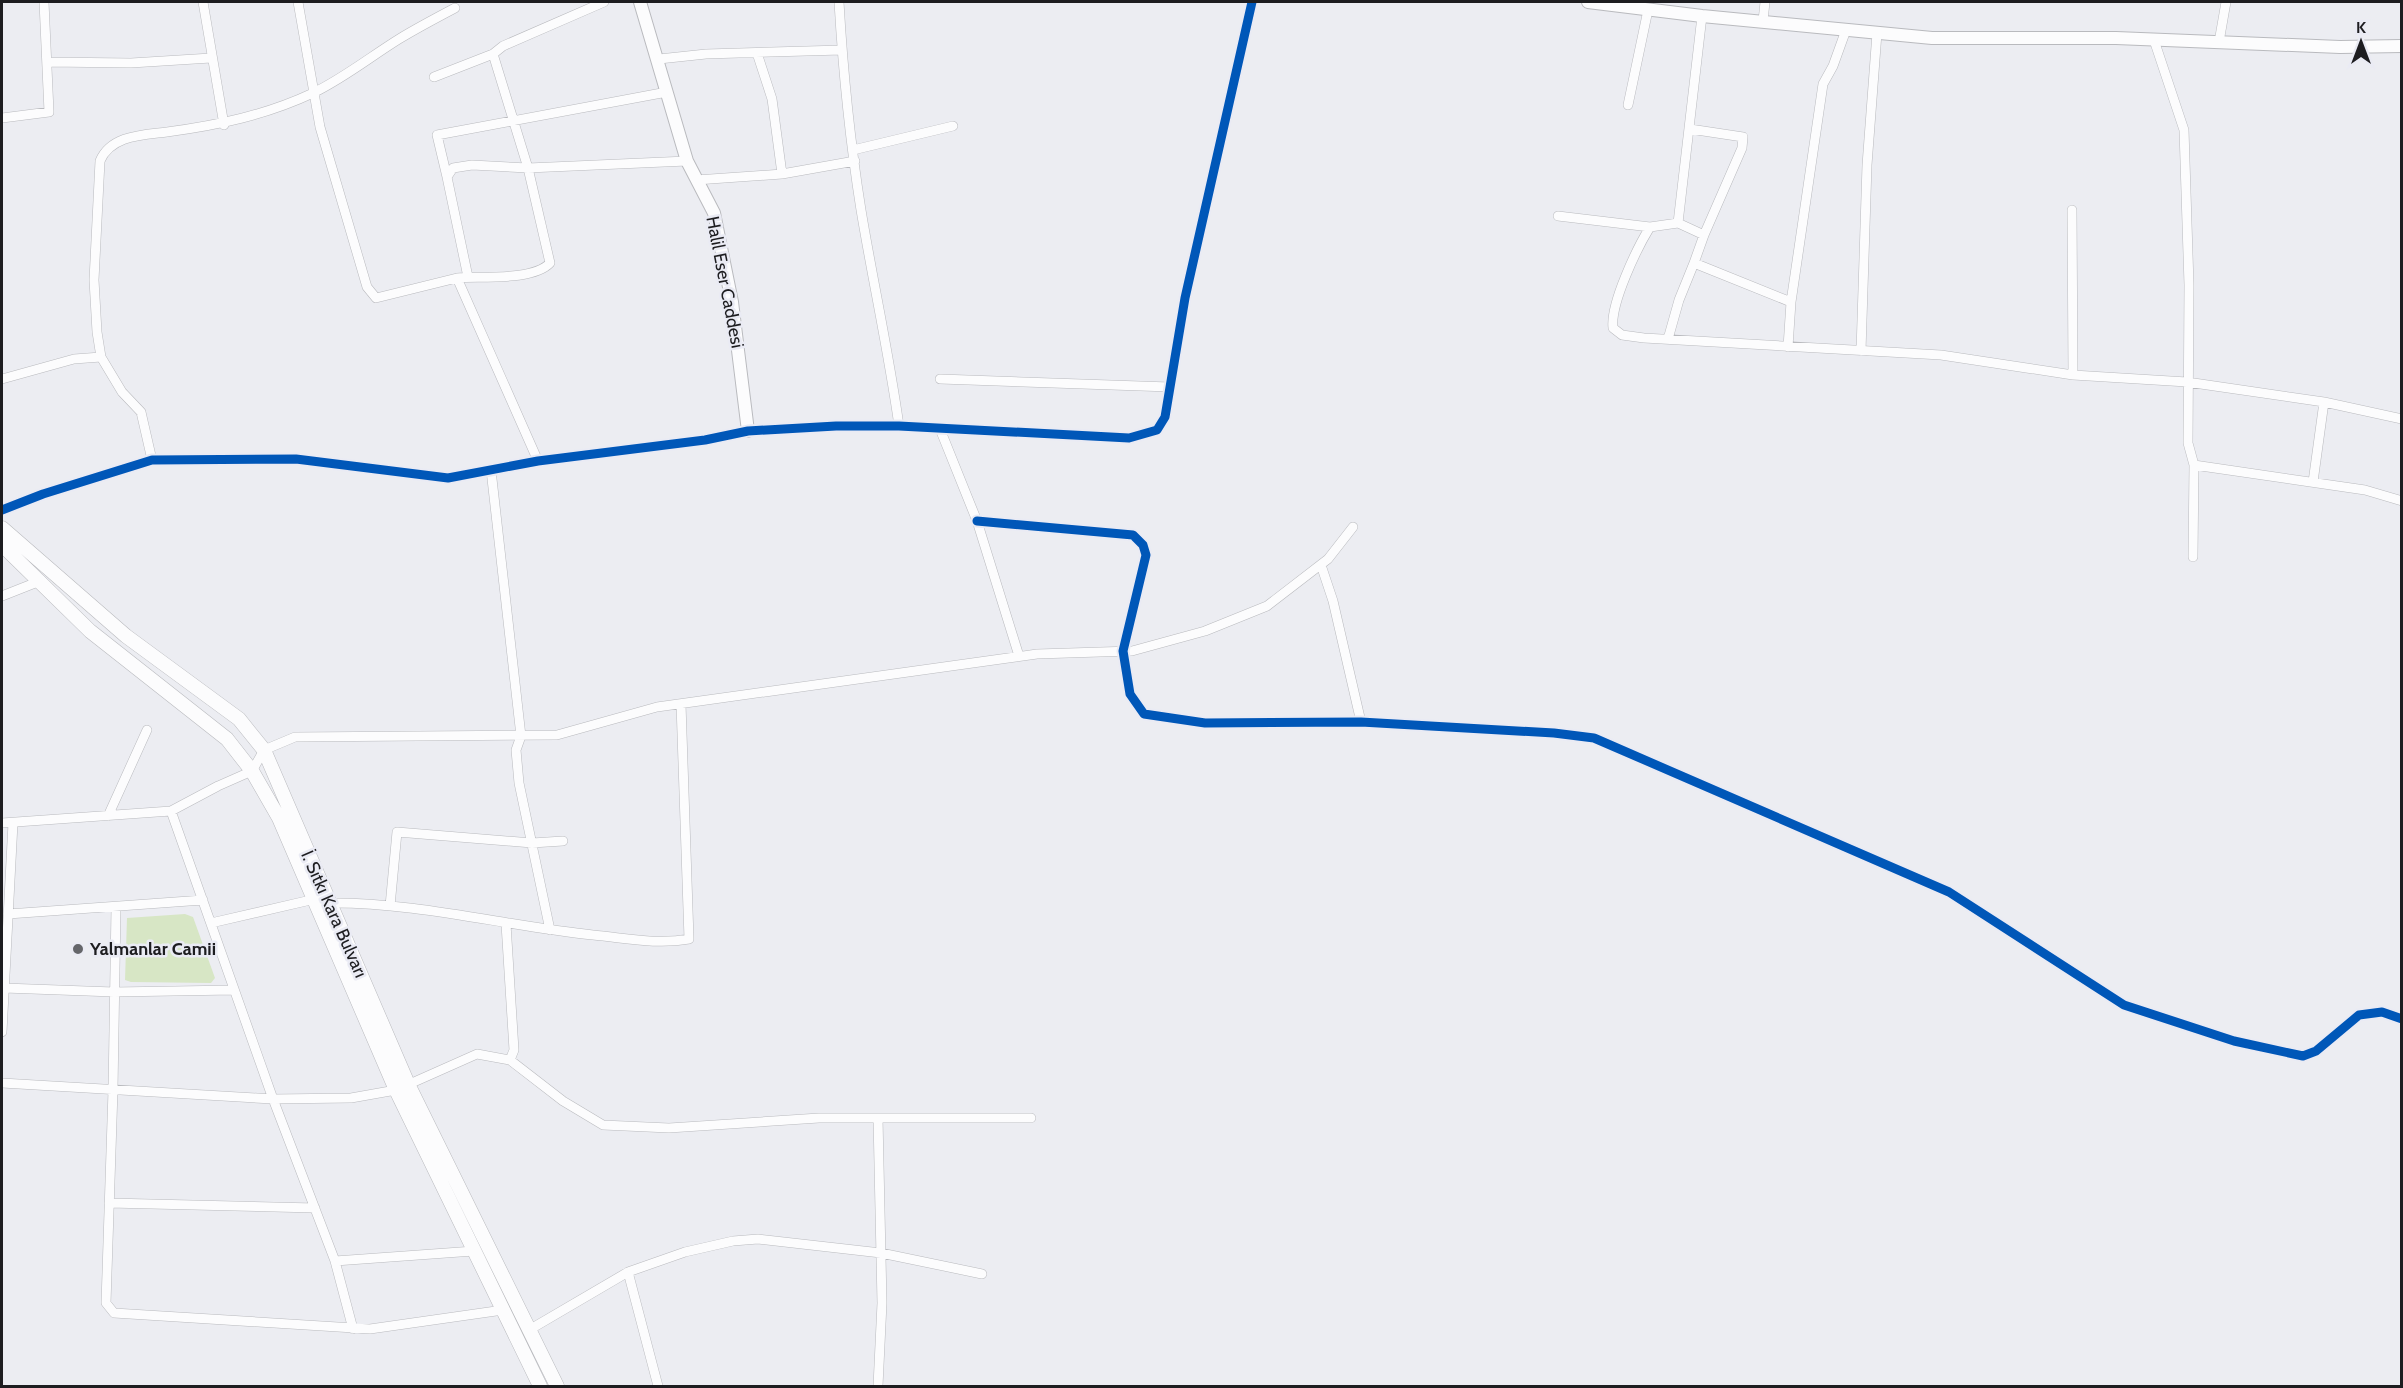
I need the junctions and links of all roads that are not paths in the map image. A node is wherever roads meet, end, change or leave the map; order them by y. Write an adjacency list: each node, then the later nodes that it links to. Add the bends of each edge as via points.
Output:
1 (44, 2): 26 (street)
2 (203, 2): 24 (street)
3 (298, 2): 29 (street)
4 (604, 2): 23 (street, via 503,46)
5 (640, 2): 25 (street, Halil Eser Caddesi)
6 (839, 2): 21 (street)
7 (1252, 2): 60 (street, via 1185,298)
8 (1588, 2): 11 (street)
9 (1765, 2): 15 (street)
10 (2226, 2): 19 (street)
11 (1601, 3): 13 (street)
12 (455, 8): 29 (street)
13 (1648, 10): 14 (street); 30 (street)
14 (1702, 16): 15 (street); 35 (street)
15 (1763, 21): 16 (street)
16 (1846, 30): 17 (street); 51 (street, via 1823,84)
17 (1877, 33): 18 (street, via 1932,38); 54 (street, via 1867,165)
18 (2154, 40): 19 (street); 59 (street, via 2184,130 2189,285)
19 (2219, 42): 20 (street)
20 (2402, 46)
21 (842, 50): 22 (street); 36 (street)
22 (757, 53): 25 (street); 40 (street, via 772,99)
23 (493, 54): 27 (street); 32 (street)
24 (211, 58): 26 (street, via 131,63); 33 (street)
25 (659, 59): 28 (street, Halil Eser Caddesi)
26 (47, 62): 31 (street, via 49,112)
27 (434, 77)
28 (667, 92): 32 (street); 37 (street, Halil Eser Caddesi)
29 (314, 93): 33 (street); 50 (street, via 320,127 367,287 376,298)
30 (1628, 105)
31 (2, 118)
32 (516, 121): 39 (street); 41 (street, via 437,135)
33 (224, 125): 55 (street, via 121,139 104,151 100,161 94,280)
34 (953, 126): 36 (street)
35 (1690, 129): 45 (street); 47 (street, via 1743,137 1742,148)
36 (853, 150): 38 (street)
37 (687, 161): 39 (street); 42 (street, Halil Eser Caddesi)
38 (855, 161): 40 (street); 63 (street)
39 (528, 168): 41 (street, via 472,165 453,168); 49 (street, via 549,263 529,274)
40 (782, 174): 42 (street)
41 (447, 177): 49 (street)
42 (696, 180): 65 (street, Halil Eser Caddesi, via 714,213 730,291)
43 (2072, 210): 56 (street)
44 (1558, 216): 46 (street)
45 (1678, 223): 46 (street); 47 (street)
46 (1650, 227): 52 (street, via 1613,314 1613,328 1622,335)
47 (1704, 235): 48 (street)
48 (1694, 263): 51 (street); 52 (street)
49 (468, 277): 50 (street)
50 (457, 278): 67 (street)
51 (1791, 302): 53 (street)
52 (1668, 339): 53 (street)
53 (1788, 347): 54 (street)
54 (1861, 351): 56 (street, via 1941,355)
55 (102, 357): 57 (street, via 74,358); 66 (street, via 122,392 141,412)
56 (2073, 375): 59 (street)
57 (2, 379)
58 (940, 379): 60 (street)
59 (2187, 382): 61 (street); 68 (street, via 2188,443)
60 (1170, 387): 64 (street, via 1165,417 1157,430 1130,438)
61 (2324, 402): 62 (street); 70 (street)
62 (2402, 419)
63 (899, 426): 64 (street); 65 (street)
64 (940, 429): 73 (street)
65 (748, 431): 67 (street)
66 (152, 460): 69 (street, via 296,459 448,478); 72 (street)
67 (538, 461): 69 (street)
68 (2194, 465): 70 (street); 77 (street)
69 (491, 470): 86 (street)
70 (2313, 482): 71 (street, via 2365,490)
71 (2402, 501)
72 (2, 510)
73 (977, 520): 81 (street, via 1134,535 1146,555); 82 (street)
74 (1353, 527): 78 (street)
75 (2, 528): 87 (main road, İ. Sıtkı Kara Bulvarı, via 126,636 239,720)
76 (2, 545): 79 (main road, İ. Sıtkı Kara Bulvarı)
77 (2193, 557)
78 (1321, 565): 81 (street, via 1267,606 1205,631); 84 (street, via 1334,601)
79 (40, 582): 80 (street); 88 (main road, İ. Sıtkı Kara Bulvarı, via 90,631 227,739)
80 (2, 596)
81 (1123, 651): 82 (street); 84 (street, via 1130,694 1144,714 1205,723)
82 (1020, 656): 83 (street)
83 (681, 704): 86 (street, via 557,735); 103 (street, via 689,939 664,944)
84 (1361, 723): 107 (street, via 1554,732 1594,738 1949,892 2124,1005 2234,1041 2303,1056 2316,1051 2359,1015 2382,1011)
85 (147, 730): 90 (street)
86 (521, 735): 87 (street, via 295,737); 94 (street, via 516,750)
87 (264, 750): 88 (street); 97 (main road, İ. Sıtkı Kara Bulvarı)
88 (252, 771): 89 (street); 95 (main road, İ. Sıtkı Kara Bulvarı, via 279,818)
89 (171, 811): 90 (street); 96 (street)
90 (108, 816): 92 (street)
91 (2, 823): 92 (street)
92 (13, 823): 100 (street)
93 (562, 841): 94 (street)
94 (532, 843): 98 (street, via 397,832); 103 (street)
95 (315, 899): 101 (street); 111 (main road, İ. Sıtkı Kara Bulvarı)
96 (203, 900): 99 (street); 101 (street)
97 (329, 903): 98 (street); 111 (main road, İ. Sıtkı Kara Bulvarı)
98 (390, 906): 102 (street)
99 (116, 908): 100 (street); 106 (street)
100 (8, 914): 104 (street)
101 (211, 923): 105 (street)
102 (506, 924): 103 (street); 109 (street, via 514,1050)
103 (550, 930)
104 (4, 988): 106 (street); 108 (street)
105 (234, 990): 106 (street); 113 (street)
106 (114, 992): 112 (street)
107 (2402, 1019)
108 (2, 1032)
109 (510, 1060): 111 (street, via 477,1054); 114 (street, via 563,1101 603,1125 669,1128)
110 (2, 1083): 112 (street)
111 (402, 1087): 113 (street, via 351,1098); 118 (main road, İ. Sıtkı Kara Bulvarı); 125 (main road, İ. Sıtkı Kara Bulvarı)
112 (113, 1090): 113 (street); 116 (street)
113 (273, 1099): 117 (street)
114 (878, 1118): 115 (street); 119 (street)
115 (1031, 1118)
116 (109, 1203): 117 (street); 124 (street, via 105,1303 114,1313)
117 (315, 1208): 120 (street)
118 (474, 1251): 120 (street); 123 (main road, İ. Sıtkı Kara Bulvarı)
119 (881, 1253): 121 (street, via 758,1239 685,1252); 122 (street); 129 (street)
120 (334, 1261): 124 (street)
121 (628, 1272): 125 (street); 128 (street)
122 (982, 1274)
123 (503, 1310): 124 (street); 126 (main road, İ. Sıtkı Kara Bulvarı)
124 (353, 1329)
125 (529, 1330): 127 (main road, İ. Sıtkı Kara Bulvarı)
126 (540, 1386)
127 (557, 1386)
128 (658, 1386)
129 (878, 1386)

